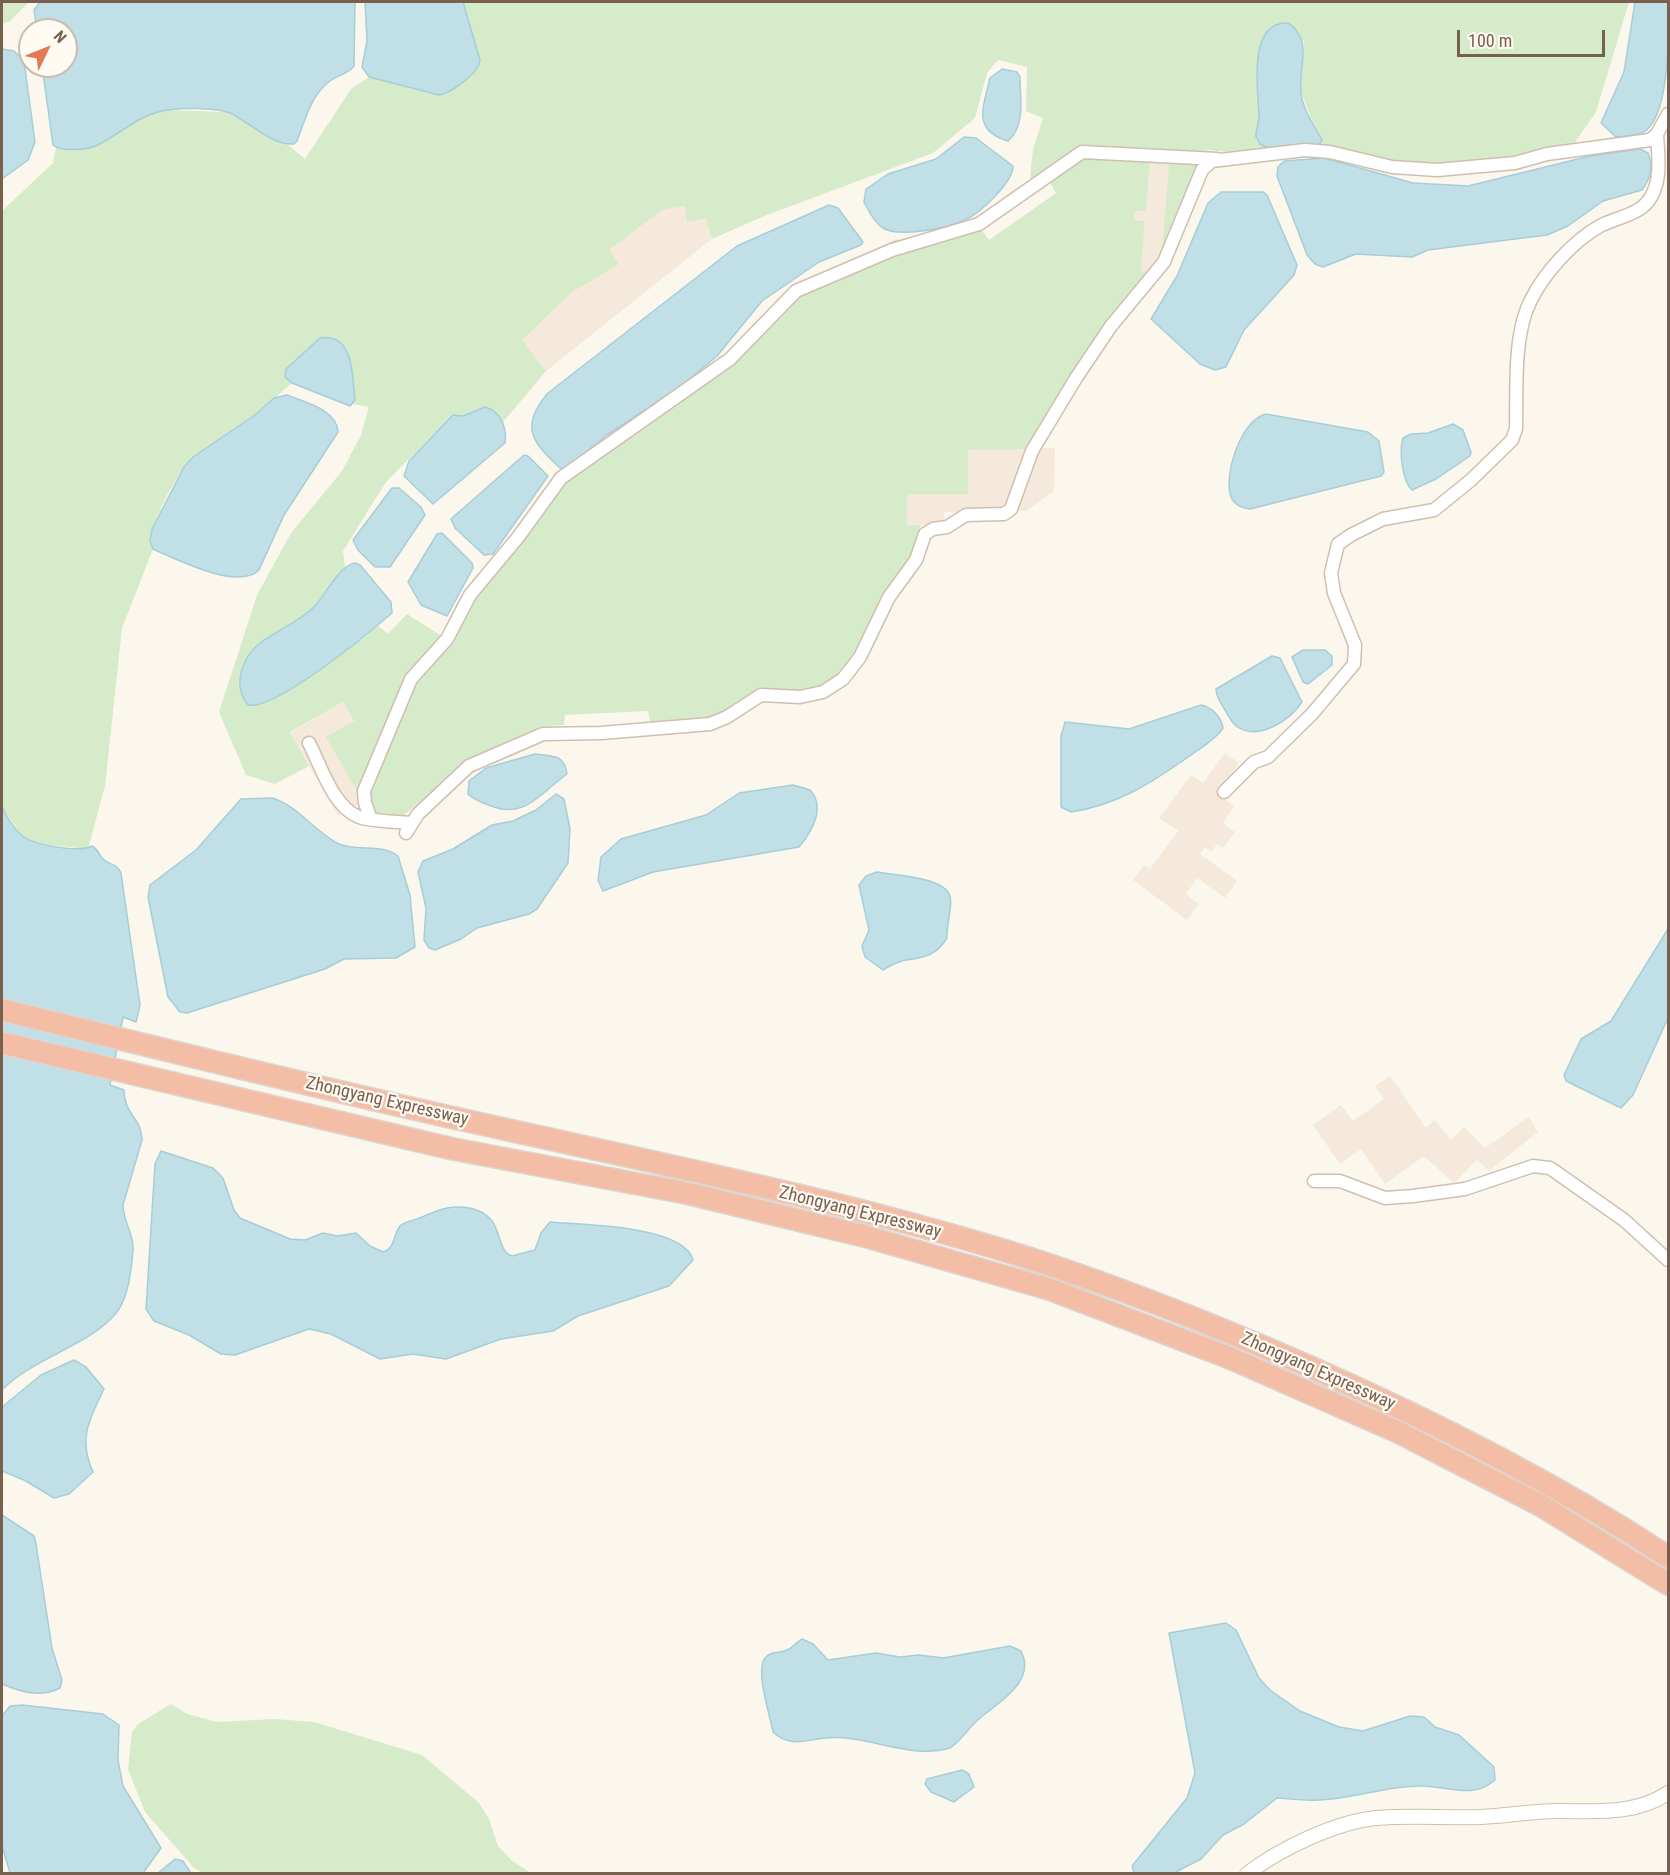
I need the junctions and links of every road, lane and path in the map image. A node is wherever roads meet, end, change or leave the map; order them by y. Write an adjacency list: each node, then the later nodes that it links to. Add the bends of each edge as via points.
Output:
1 (1668, 114): 2 (street)
2 (1657, 134): 3 (street, via 1650,140 1547,154 1515,163 1437,170 1392,167 1305,150); 5 (street, via 1658,177 1648,202 1582,239 1530,300 1521,333 1516,429 1512,440 1434,510 1383,519 1338,544 1331,573 1334,593 1354,645 1354,664 1312,714)
3 (1216, 159): 6 (street, via 1082,152 979,224 892,250 796,291 730,359 561,478 470,595 447,639 411,679 364,791); 6 (street, via 1202,170 1164,262 1111,326 1032,451 1011,509 1004,514 966,515 925,534 916,560 889,597 860,657 843,679 809,696 761,695 710,723 543,734 469,766 408,828)
4 (309, 743): 6 (street, via 339,801 358,816)
5 (1224, 792)
6 (370, 819)
7 (2, 1010): 11 (highway, Zhongyang Expressway, via 811,1199 1056,1267 1238,1337 1408,1411 1551,1485)
8 (2, 1043): 12 (highway, Zhongyang Expressway, via 453,1149 686,1193 885,1242 1049,1289 1230,1358 1398,1432 1540,1505)
9 (1314, 1181): 10 (street, via 1341,1181 1385,1198 1465,1189 1542,1166 1624,1220)
10 (1668, 1260)
11 (1668, 1557)
12 (1668, 1584)
13 (1668, 1793): 14 (street, via 1624,1810 1360,1820 1312,1837)
14 (1247, 1874)

